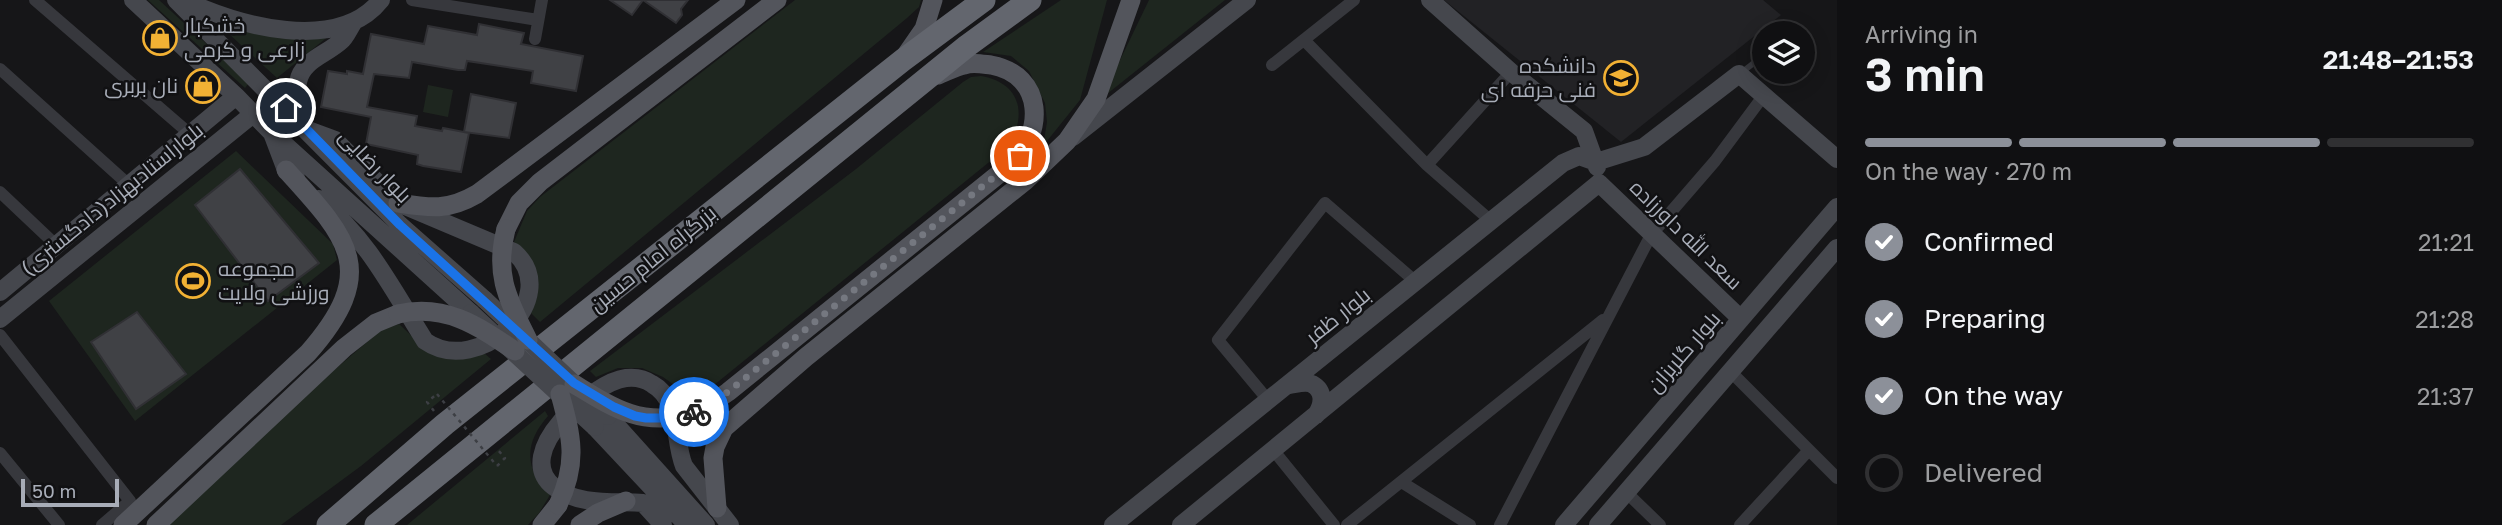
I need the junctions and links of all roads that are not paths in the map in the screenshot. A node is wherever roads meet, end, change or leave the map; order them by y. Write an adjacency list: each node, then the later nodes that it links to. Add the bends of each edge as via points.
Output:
1 (35, 0): 33 (street)
2 (133, 0): 29 (main road, بلوار رضایی)
3 (176, 0): 31 (main road, بلوار رضایی)
4 (184, 0): 18 (main road, via 224,16 279,29 329,29)
5 (382, 0): 18 (main road)
6 (412, 0): 17 (street)
7 (542, 0): 17 (street)
8 (736, 0): 42 (main road, via 477,194 441,208)
9 (777, 0): 55 (main road, bridge, via 540,182 519,203 506,229 500,260)
10 (933, 0): 21 (main road, via 924,29)
11 (984, 0): 21 (highway, بزرگراه امام حسین)
12 (1030, 0): 27 (highway, بزرگراه امام حسین)
13 (1130, 0): 34 (main road, via 1096,99)
14 (1247, 0): 34 (main road)
15 (1354, 0): 20 (street)
16 (1430, 0): 25 (main road)
17 (538, 20): 19 (street)
18 (353, 23): 31 (main road, via 343,39 302,71 297,83)
19 (536, 39)
20 (1304, 40): 23 (street); 37 (street)
21 (903, 60): 74 (highway, بزرگراه امام حسین, via 445,424)
22 (1752, 64): 26 (lane)
23 (1272, 65)
24 (0, 69): 40 (street)
25 (1511, 72): 36 (main road, via 1584,131); 37 (street)
26 (1740, 74): 28 (main road); 36 (main road, بلوار ظفر, via 1644,148)
27 (924, 81): 58 (main road, bridge, via 964,64 1011,72 1023,81 1034,107 1033,133 1026,149 708,406 661,419 635,416); 75 (highway, بزرگراه امام حسین)
28 (1764, 95): 35 (main road); 45 (street)
29 (236, 96): 30 (main road, بلوار رضایی); 33 (main road, بلواراستادبهزاد(دادگستری))
30 (253, 114): 32 (main road, بلوار رضایی); 52 (main road, بلواراستادبهزاد(دادگستری))
31 (306, 128): 42 (main road, via 335,140); 50 (main road, بلوار رضایی)
32 (272, 133): 38 (main road); 50 (main road, بلوار رضایی)
33 (190, 134): 40 (main road, بلواراستادبهزاد(دادگستری))
34 (1059, 148): 69 (main road, via 1025,181 731,420 715,447)
35 (1837, 159)
36 (1596, 162): 39 (main road); 44 (main road, بلوار ظفر, via 1579,156 1563,163)
37 (1427, 165): 44 (street)
38 (286, 170): 42 (main road, via 356,234 425,341 460,352 491,341 514,322 525,304 530,288 525,265 514,252); 72 (main road, via 342,239 349,273 345,298 308,353)
39 (1599, 183): 45 (main road, سعد الله داورزاده); 60 (main road)
40 (129, 185): 46 (main road, بلواراستادبهزاد(دادگستری))
41 (0, 192): 46 (street)
42 (398, 203)
43 (1837, 207): 53 (main road, بلوار گلریزان)
44 (1491, 221): 48 (main road, بلوار ظفر)
45 (1651, 235): 51 (street); 53 (main road, سعد الله داورزاده)
46 (57, 246): 49 (main road, بلواراستادبهزاد(دادگستری))
47 (1836, 250): 56 (main road)
48 (1416, 282): 57 (main road, بلوار ظفر); 59 (street, via 1325,203 1218,340)
49 (0, 292)
50 (478, 307): 55 (main road, bridge)
51 (1609, 315): 66 (street); 86 (street)
52 (0, 319)
53 (1741, 319): 87 (main road, بلوار گلریزان)
54 (0, 335): 71 (street, via 130,501)
55 (521, 346): 58 (main road, bridge); 73 (main road, bridge, via 456,316 423,310 376,323)
56 (1730, 371): 62 (street); 67 (main road)
57 (1289, 385): 59 (main road, بلوار ظفر); 60 (main road, via 1306,383 1318,389 1322,401)
58 (567, 389): 61 (main road, bridge); 76 (main road, bridge, via 572,460 558,505)
59 (1268, 400): 81 (main road, بلوار ظفر)
60 (1314, 418): 63 (main road)
61 (602, 422): 69 (main road); 79 (main road)
62 (1809, 450): 65 (street); 90 (street)
63 (1274, 451): 82 (main road); 83 (street)
64 (0, 453): 70 (street)
65 (1837, 478)
66 (1402, 482): 84 (street); 85 (street)
67 (1627, 493): 88 (main road); 89 (street)
68 (626, 501): 69 (main road, via 589,500 554,487 541,467 541,456 550,434 583,402 607,385 637,378 653,384 671,405 680,456); 77 (main road); 78 (main road, via 643,503)
69 (712, 517): 80 (main road)
70 (59, 525)
71 (102, 525)
72 (122, 525)
73 (156, 525)
74 (328, 525)
75 (376, 525)
76 (542, 525)
77 (580, 525)
78 (663, 525)
79 (687, 525)
80 (730, 525)
81 (1113, 525)
82 (1181, 525)
83 (1334, 525)
84 (1347, 525)
85 (1470, 525)
86 (1500, 525)
87 (1564, 525)
88 (1598, 525)
89 (1660, 525)
90 (1740, 525)

